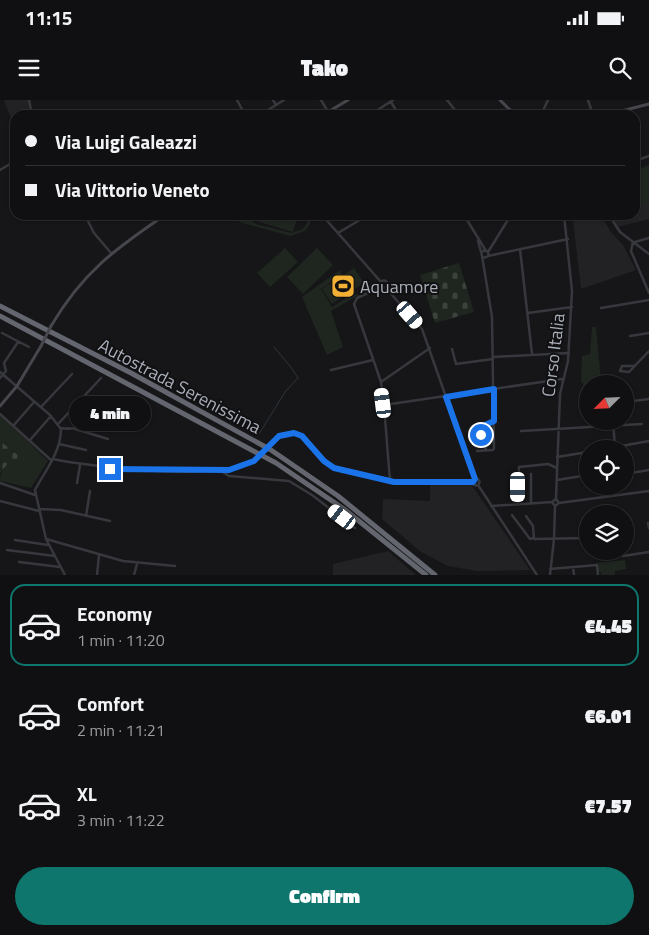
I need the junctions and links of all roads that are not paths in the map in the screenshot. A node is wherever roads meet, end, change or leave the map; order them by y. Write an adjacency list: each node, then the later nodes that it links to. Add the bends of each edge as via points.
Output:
1 (273, 100): 8 (street)
2 (284, 100): 8 (street)
3 (348, 100): 11 (street)
4 (447, 100): 13 (street)
5 (500, 100): 9 (street)
6 (392, 101): 12 (street)
7 (649, 104): 14 (street)
8 (276, 105): 10 (street)
9 (509, 109)
10 (268, 110)
11 (334, 110)
12 (378, 110)
13 (455, 110)
14 (626, 110)
15 (88, 220): 29 (street)
16 (158, 220): 29 (street)
17 (326, 220): 23 (street)
18 (360, 220): 23 (street)
19 (467, 220): 25 (street)
20 (508, 220): 30 (street)
21 (565, 220): 26 (street, Corso Italia)
22 (612, 220): 27 (street, via 620,232)
23 (338, 233): 34 (street)
24 (649, 238): 27 (street)
25 (478, 239): 30 (street); 32 (street)
26 (568, 239): 28 (street); 39 (street, Corso Italia)
27 (633, 242): 31 (street); 36 (street, via 631,251)
28 (520, 249): 30 (street); 41 (street)
29 (111, 253): 63 (street, bridge, via 74,290)
30 (488, 254): 32 (street); 32 (street); 33 (street)
31 (649, 254)
32 (482, 255): 33 (street)
33 (485, 267): 53 (street, via 492,317)
34 (381, 282): 35 (street); 35 (street, via 386,281)
35 (383, 287): 48 (street, via 422,329); 54 (street, via 354,300)
36 (649, 293)
37 (649, 300): 40 (street)
38 (0, 306): 152 (highway, Autostrada Serenissima, via 271,450 338,496)
39 (572, 306): 41 (street); 51 (street, Corso Italia)
40 (601, 308)
41 (528, 313): 52 (street)
42 (0, 316): 151 (highway, Autostrada Serenissima, via 276,463 344,509)
43 (2, 333): 46 (street)
44 (649, 333): 45 (street)
45 (630, 336)
46 (18, 342): 47 (street); 57 (street, via 4,363 6,370)
47 (29, 347)
48 (430, 348): 62 (street); 65 (street)
49 (452, 349): 53 (street, via 457,364)
50 (649, 351): 55 (street)
51 (569, 353): 52 (street); 61 (street, Corso Italia)
52 (532, 354): 53 (street)
53 (493, 358): 64 (street)
54 (373, 360): 56 (street); 62 (street)
55 (634, 366): 55 (street, via 622,366 620,370 629,372)
56 (331, 370)
57 (2, 373): 59 (street); 63 (street)
58 (72, 374): 71 (street)
59 (0, 378)
60 (101, 378): 76 (street)
61 (562, 379): 64 (street); 82 (street, Corso Italia)
62 (381, 382): 69 (street)
63 (17, 386): 68 (street); 70 (street)
64 (494, 389): 65 (street); 75 (street)
65 (446, 397): 69 (street); 103 (street)
66 (649, 399): 67 (street)
67 (634, 401)
68 (34, 402): 71 (street); 79 (street)
69 (384, 404): 105 (street)
70 (0, 406)
71 (41, 407): 74 (street)
72 (124, 409): 83 (street, via 107,404 90,424)
73 (0, 414): 79 (street)
74 (51, 416): 76 (street); 86 (street)
75 (494, 421): 91 (street, via 494,448); 91 (street, via 481,430)
76 (58, 424): 81 (street)
77 (634, 424): 78 (street)
78 (642, 424)
79 (14, 426): 86 (street)
80 (579, 427): 82 (street)
81 (60, 428): 83 (street); 88 (street)
82 (559, 428): 84 (street); 94 (street, Corso Italia)
83 (75, 429): 85 (street)
84 (522, 431)
85 (108, 439)
86 (30, 440): 95 (street)
87 (649, 441): 89 (street)
88 (59, 444): 90 (street); 95 (street)
89 (634, 444)
90 (86, 450)
91 (486, 450): 92 (street)
92 (477, 451)
93 (579, 453): 94 (street)
94 (557, 456): 97 (street, Corso Italia)
95 (52, 460): 96 (street); 110 (street)
96 (80, 465): 98 (street, via 126,470); 108 (street)
97 (556, 468): 104 (street, Corso Italia); 120 (street, via 548,464 519,467)
98 (221, 470): 105 (street, bridge, via 240,468 256,459 279,436 294,433 302,436 329,465); 129 (street, via 229,476 289,481)
99 (649, 470): 100 (street)
100 (634, 472)
101 (531, 474): 117 (street)
102 (579, 476): 104 (street)
103 (475, 479): 106 (street); 109 (street, via 479,480)
104 (556, 480): 115 (street, Corso Italia)
105 (390, 481): 106 (street)
106 (473, 482): 109 (street)
107 (0, 483): 113 (street)
108 (77, 483)
109 (478, 485): 121 (street)
110 (35, 490): 113 (street); 114 (street)
111 (90, 491): 124 (street)
112 (649, 491): 119 (street)
113 (31, 492): 114 (street)
114 (35, 495): 123 (street)
115 (556, 500): 118 (street); 119 (street)
116 (0, 501): 123 (street)
117 (530, 502): 118 (street); 120 (street)
118 (552, 502): 122 (street)
119 (559, 503): 122 (street)
120 (518, 504): 121 (street)
121 (491, 506): 153 (street)
122 (555, 506): 134 (street)
123 (39, 510): 124 (street, via 61,510); 133 (street)
124 (86, 516): 127 (street)
125 (512, 516): 131 (street, via 530,539)
126 (526, 516): 131 (street, via 533,526)
127 (110, 521)
128 (648, 523): 130 (street)
129 (355, 528)
130 (649, 528)
131 (533, 538): 134 (street)
132 (579, 538): 134 (street)
133 (46, 539): 136 (street); 140 (street)
134 (554, 539): 147 (street)
135 (16, 540): 136 (street)
136 (48, 545): 141 (street)
137 (7, 550): 141 (street)
138 (649, 552): 139 (street)
139 (634, 554)
140 (99, 555): 143 (street); 149 (street)
141 (55, 556): 145 (street)
142 (19, 562): 145 (street)
143 (137, 564): 144 (street); 150 (street)
144 (175, 566)
145 (60, 567): 148 (street)
146 (573, 567): 147 (street); 155 (street); 156 (street, via 597,565)
147 (550, 569): 154 (street)
148 (65, 575)
149 (97, 575)
150 (134, 575)
151 (426, 575)
152 (435, 575)
153 (536, 575)
154 (550, 575)
155 (574, 575)
156 (598, 575)

